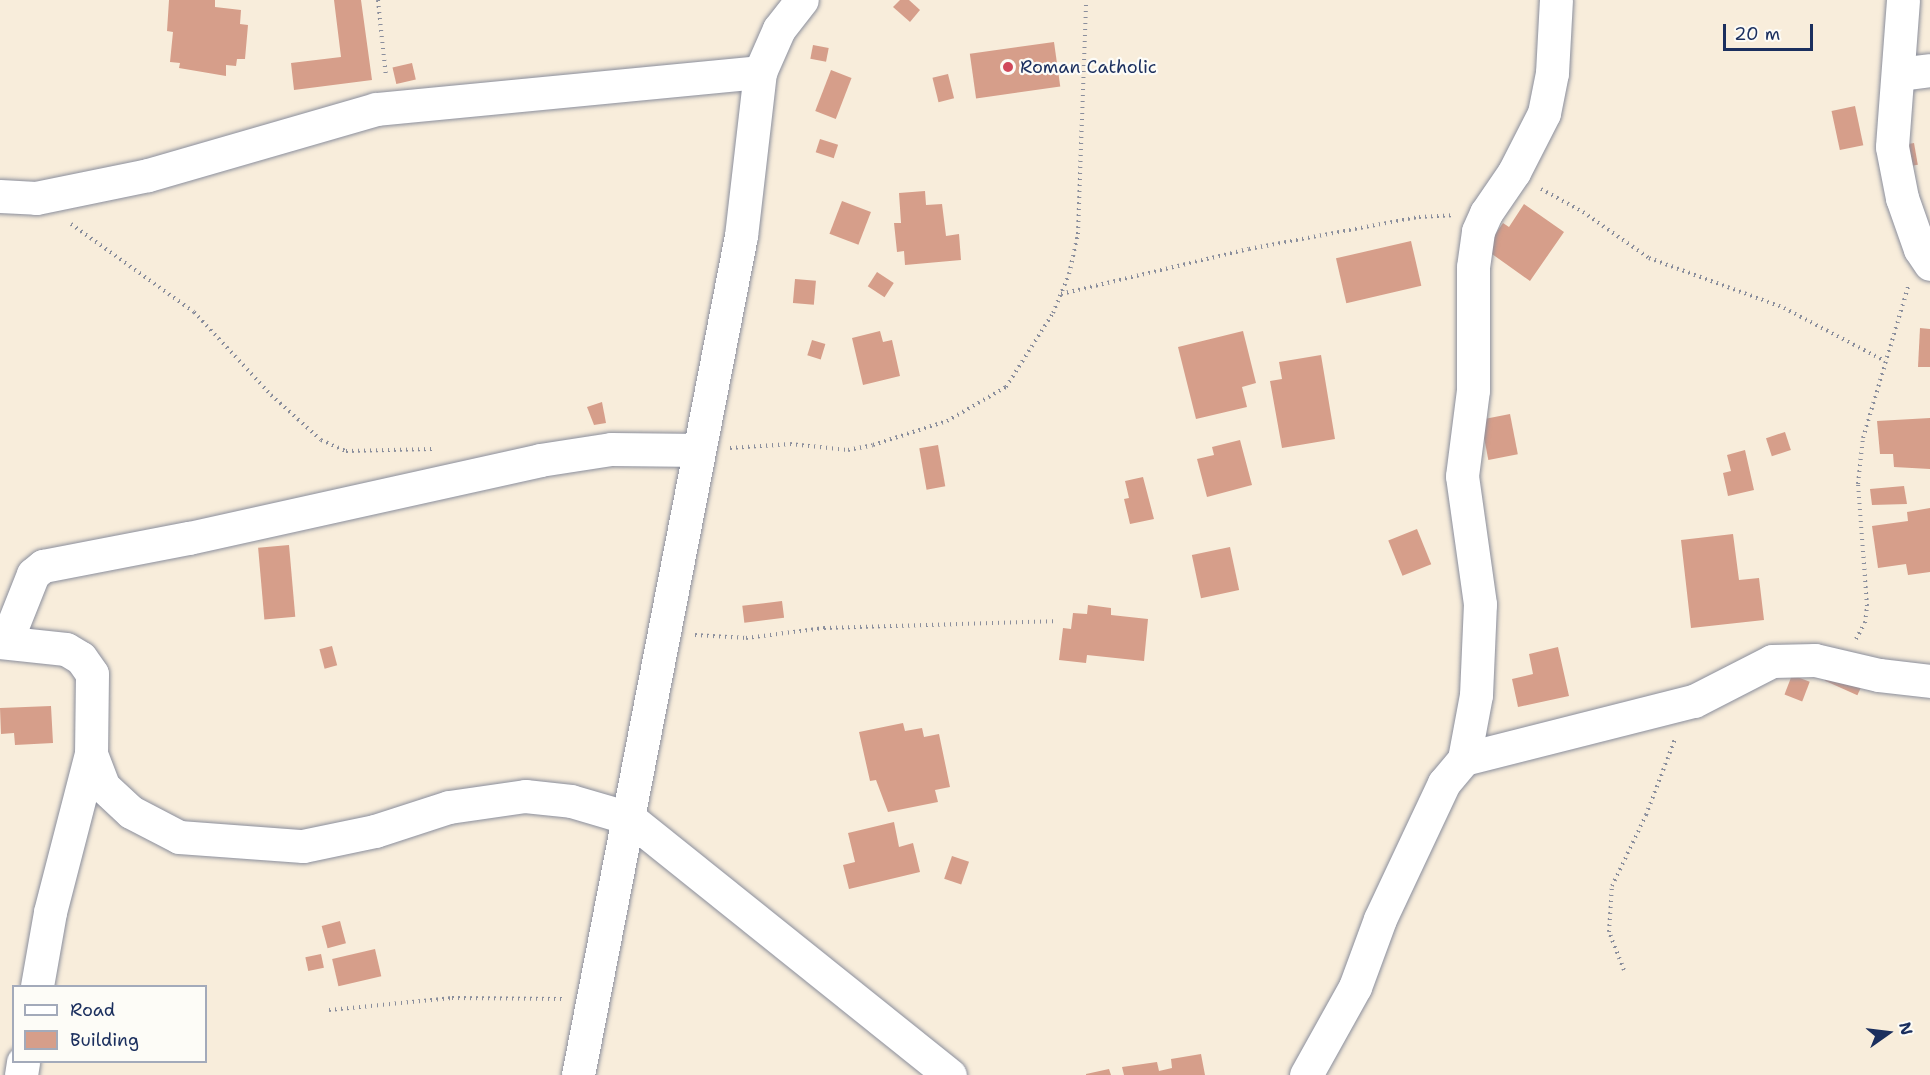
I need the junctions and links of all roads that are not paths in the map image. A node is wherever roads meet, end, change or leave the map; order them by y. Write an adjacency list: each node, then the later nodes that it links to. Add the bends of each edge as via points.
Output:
1 (802, 0): 4 (street)
2 (1556, 0): 13 (street, via 1550,93 1514,172 1478,231 1473,267 1473,390 1462,476 1480,604 1476,695)
3 (1903, 0): 6 (street)
4 (780, 15): 5 (street)
5 (760, 72): 7 (street, via 389,108 317,123 148,175 36,198); 9 (street, via 741,236)
6 (1915, 72): 8 (street, via 1892,147 1902,198)
7 (0, 196)
8 (1925, 257)
9 (698, 451): 10 (street, via 611,448 540,460 147,547 43,566 33,574); 14 (street)
10 (3, 642): 12 (street, via 66,649 81,658 92,674 94,688)
11 (1930, 681): 13 (street, via 1823,662 1772,662 1694,701)
12 (92, 754): 14 (street, via 112,796 130,812 179,837 303,846 375,831 449,807 525,796 571,801); 15 (street, via 50,912)
13 (1464, 759): 18 (street, via 1444,783 1380,919 1355,987)
14 (630, 818): 16 (street); 17 (street)
15 (37, 985)
16 (578, 1075)
17 (950, 1075)
18 (1306, 1075)

